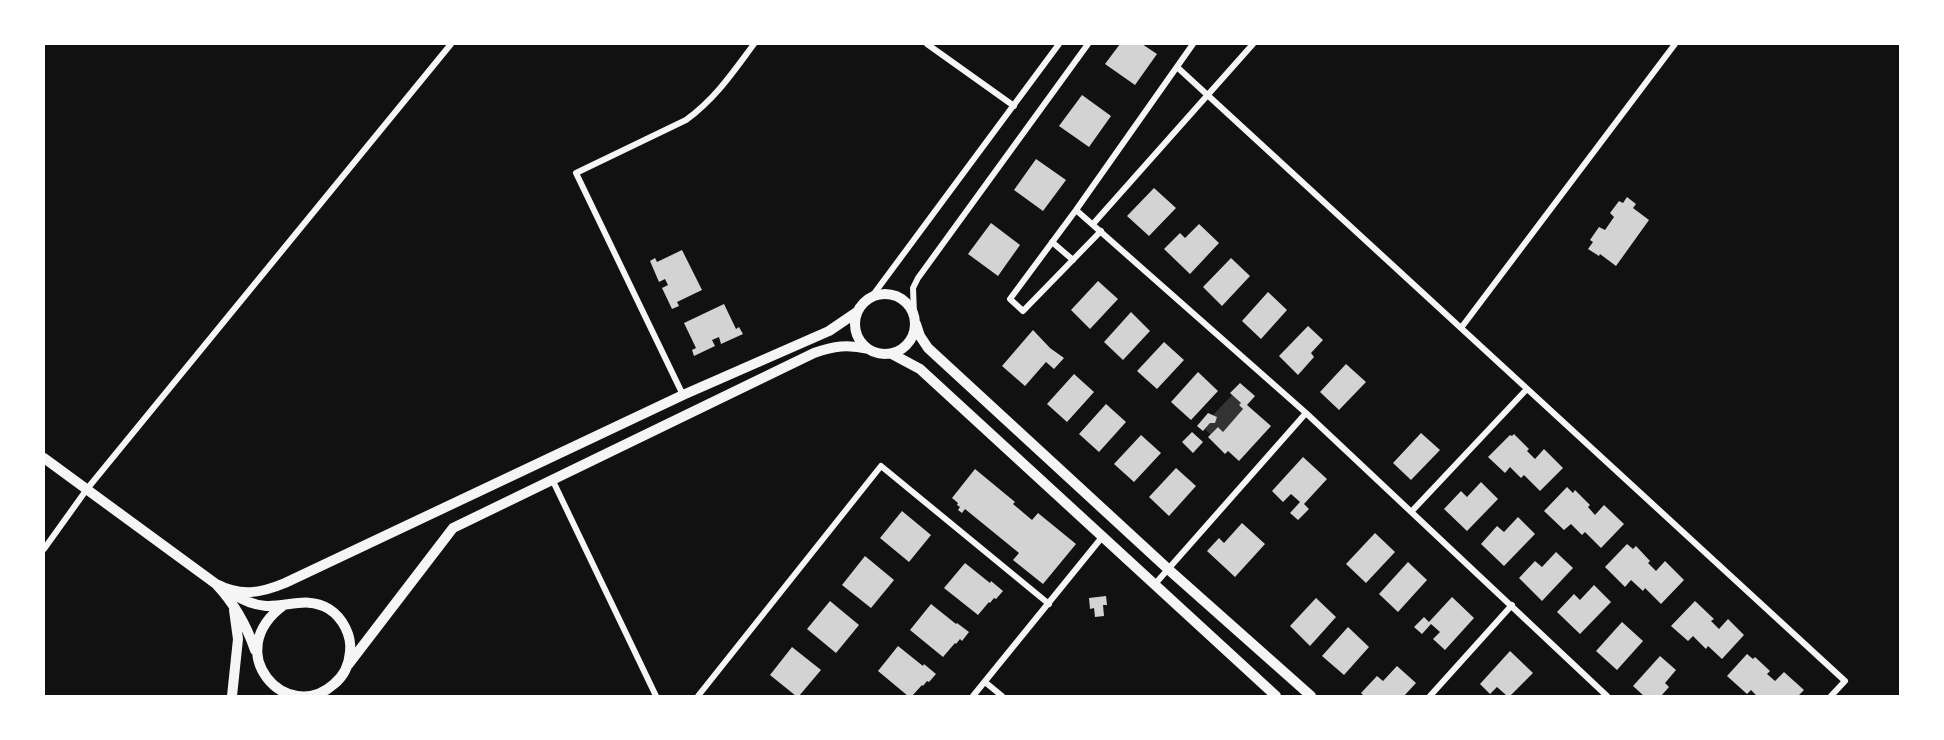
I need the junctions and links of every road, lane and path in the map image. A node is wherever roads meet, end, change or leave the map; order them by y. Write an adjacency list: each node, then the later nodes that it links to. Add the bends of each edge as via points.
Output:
1 (451, 44): 28 (street)
2 (754, 44): 24 (street, via 715,96 694,114 576,172)
3 (927, 44): 11 (street)
4 (1059, 44): 11 (street)
5 (1088, 44): 19 (street, via 918,278 913,288)
6 (1193, 44): 9 (street)
7 (1253, 44): 10 (street)
8 (1675, 44): 20 (street)
9 (1177, 67): 10 (street); 12 (street)
10 (1207, 94): 13 (street); 20 (street)
11 (1014, 105): 17 (street)
12 (1076, 210): 13 (street); 15 (street)
13 (1093, 224): 14 (street)
14 (1101, 231): 16 (street); 25 (street)
15 (1052, 242): 16 (street); 16 (street, via 1010,299 1023,311)
16 (1073, 260)
17 (873, 295): 18 (street); 19 (street, via 893,294 902,298)
18 (857, 312): 21 (street, via 855,328); 24 (street, via 829,331)
19 (915, 319): 22 (street, via 909,343); 32 (street, via 928,348)
20 (1461, 328): 23 (street)
21 (868, 349): 22 (street); 27 (street, via 845,345 814,353)
22 (892, 354): 30 (street, via 920,369)
23 (1526, 390): 29 (street); 52 (street, via 1845,681)
24 (683, 395): 34 (street, via 285,583)
25 (1306, 413): 29 (street); 32 (street)
26 (44, 458): 28 (street)
27 (552, 478): 39 (street, via 453,528); 44 (street)
28 (87, 489): 31 (street); 34 (street)
29 (1412, 511): 37 (street)
30 (1103, 536): 33 (street); 35 (street)
31 (44, 549)
32 (1168, 569): 33 (street); 49 (street)
33 (1155, 584): 48 (street)
34 (232, 596): 36 (street, via 263,606); 38 (street); 42 (street, via 238,639)
35 (1049, 604): 41 (street); 45 (street, via 881,466)
36 (284, 605): 38 (street, via 262,626); 39 (street, via 315,603 341,620 351,649)
37 (1512, 605): 50 (street); 51 (street)
38 (257, 656): 40 (street, via 271,683 283,692 314,695)
39 (348, 665): 40 (street)
40 (340, 679): 43 (street)
41 (985, 682): 46 (street); 47 (street)
42 (232, 696)
43 (327, 696)
44 (656, 696)
45 (698, 696)
46 (973, 696)
47 (1002, 696)
48 (1276, 696)
49 (1311, 696)
50 (1430, 696)
51 (1608, 696)
52 (1831, 696)

